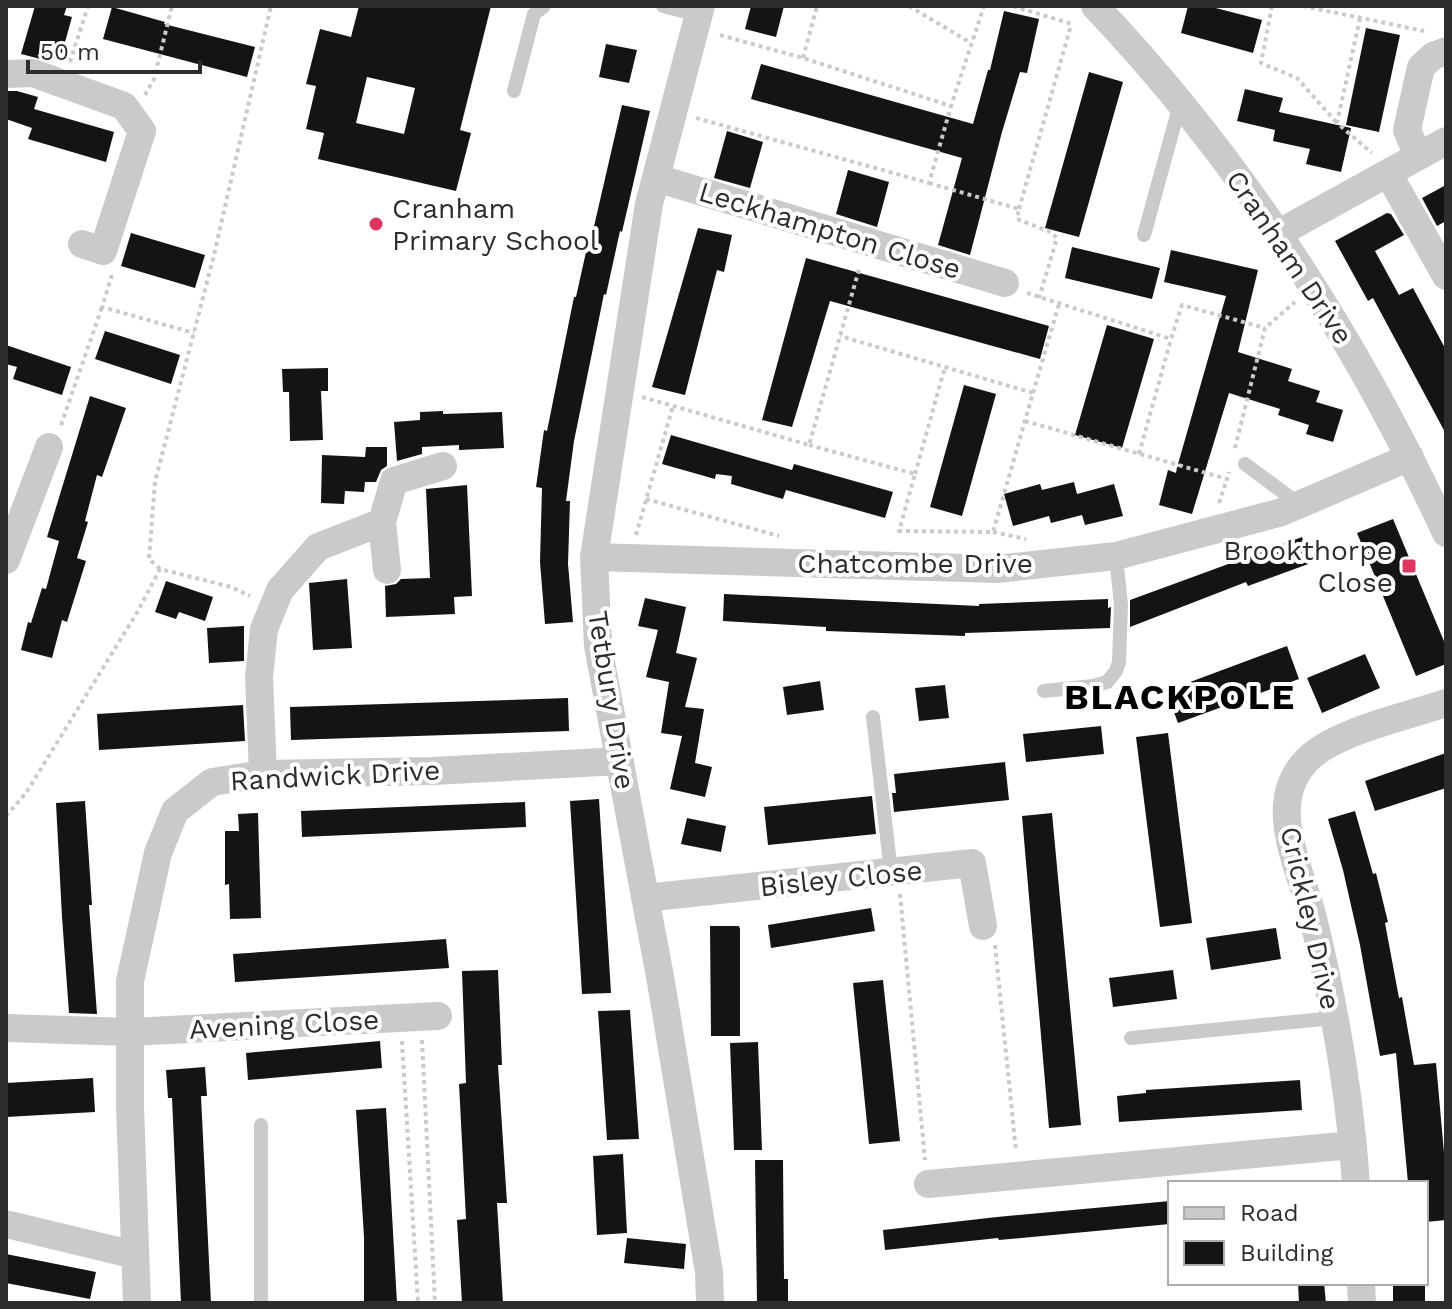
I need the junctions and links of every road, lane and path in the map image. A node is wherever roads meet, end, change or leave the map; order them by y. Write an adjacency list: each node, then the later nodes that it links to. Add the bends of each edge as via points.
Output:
1 (88, 6): 21 (path)
2 (172, 6): 26 (path, via 154,79)
3 (269, 6): 45 (path)
4 (544, 6): 22 (lane, via 534,14)
5 (663, 6): 14 (lane)
6 (817, 6): 19 (path)
7 (909, 6): 18 (path)
8 (984, 6): 18 (path)
9 (1013, 6): 16 (path)
10 (1272, 6): 27 (path, via 1261,63 1297,78)
11 (1303, 6): 12 (path)
12 (1316, 7): 15 (path)
13 (1089, 11): 16 (path); 23 (street, Cranham Drive)
14 (698, 16): 19 (path); 25 (street, Tetbury Drive)
15 (1360, 18): 17 (path); 27 (path)
16 (1071, 25): 33 (path)
17 (1439, 42): 29 (street, via 1421,67 1407,130)
18 (971, 43): 24 (path)
19 (803, 58): 24 (path)
20 (6, 74): 21 (street, via 33,73)
21 (63, 83): 26 (street, via 124,106)
22 (514, 91)
23 (1180, 102): 34 (street, Cranham Drive); 35 (lane)
24 (951, 106): 32 (path)
25 (673, 112): 31 (street, Tetbury Drive); 32 (path)
26 (134, 119): 37 (street, via 142,131)
27 (1337, 123): 30 (path)
28 (1446, 141): 29 (street)
29 (1418, 156): 30 (street)
30 (1391, 172): 34 (street); 38 (street)
31 (656, 178): 36 (street, Leckhampton Close); 49 (street, Tetbury Drive)
32 (929, 183): 33 (path)
33 (1019, 209): 41 (path, via 1017,219 1057,238)
34 (1279, 233): 40 (street, Cranham Drive)
35 (1144, 235)
36 (867, 242): 39 (street, Leckhampton Close); 46 (path)
37 (92, 248): 43 (path, via 112,275)
38 (1446, 276)
39 (1005, 283): 41 (path)
40 (1314, 285): 44 (path); 57 (street, Cranham Drive)
41 (1039, 298): 42 (path)
42 (1059, 304): 47 (path); 50 (path)
43 (102, 307): 45 (path); 54 (path)
44 (1265, 328): 47 (path, via 1182,305); 55 (path)
45 (194, 333): 70 (path, via 155,482 149,559)
46 (840, 336): 48 (path); 53 (path)
47 (1171, 339): 56 (path)
48 (945, 367): 50 (path); 60 (path)
49 (620, 391): 51 (path); 67 (street, Tetbury Drive)
50 (1033, 393): 52 (path)
51 (673, 406): 53 (path); 61 (path)
52 (1025, 421): 56 (path); 60 (path, via 993,532 899,531)
53 (809, 445): 60 (path)
54 (49, 447): 69 (street)
55 (1235, 449)
56 (1139, 454): 58 (path, via 1227,479)
57 (1410, 457): 62 (street, Chatcombe Drive); 64 (street, Cranham Drive)
58 (1238, 464): 62 (lane)
59 (443, 466): 63 (street, via 394,481)
60 (915, 474)
61 (646, 499): 65 (path); 68 (path)
62 (1299, 504): 66 (street, Chatcombe Drive)
63 (382, 522): 71 (street); 72 (street, via 318,547 280,590)
64 (1446, 533)
65 (788, 538)
66 (1116, 556): 68 (street, Chatcombe Drive, via 997,569); 73 (lane, via 1121,605 1116,671 1107,682 1093,686)
67 (594, 557): 68 (street, Chatcombe Drive); 76 (street, Tetbury Drive, via 598,646)
68 (629, 558)
69 (6, 560)
70 (160, 569): 72 (path, via 231,587); 78 (path, via 26,793)
71 (387, 570)
72 (272, 610): 77 (street, via 264,629 259,677)
73 (1044, 691)
74 (1446, 703): 83 (street, Crickley Drive, via 1322,746 1290,789 1288,825)
75 (873, 717): 79 (lane)
76 (620, 761): 77 (street, Randwick Drive); 80 (street, Tetbury Drive)
77 (263, 774): 85 (street, Randwick Drive, via 212,782 175,811 158,853 130,981)
78 (6, 816)
79 (894, 872): 80 (street, Bisley Close); 81 (street, Bisley Close, via 972,863); 91 (path)
80 (645, 898): 98 (street, Tetbury Drive, via 699,1209)
81 (983, 926): 89 (path, via 996,948)
82 (420, 1017): 85 (street, Avening Close); 96 (path); 97 (path)
83 (1334, 1018): 86 (lane); 88 (street, Crickley Drive)
84 (6, 1028): 85 (street, Avening Close)
85 (130, 1032): 93 (street, Randwick Drive)
86 (1131, 1038)
87 (261, 1125): 95 (lane)
88 (1353, 1145): 89 (street); 90 (street, Crickley Drive)
89 (1018, 1177): 91 (street)
90 (1356, 1181)
91 (928, 1184)
92 (10, 1225): 93 (street)
93 (135, 1255): 94 (street, Randwick Drive)
94 (137, 1303)
95 (261, 1303)
96 (418, 1303)
97 (435, 1303)
98 (710, 1303)

